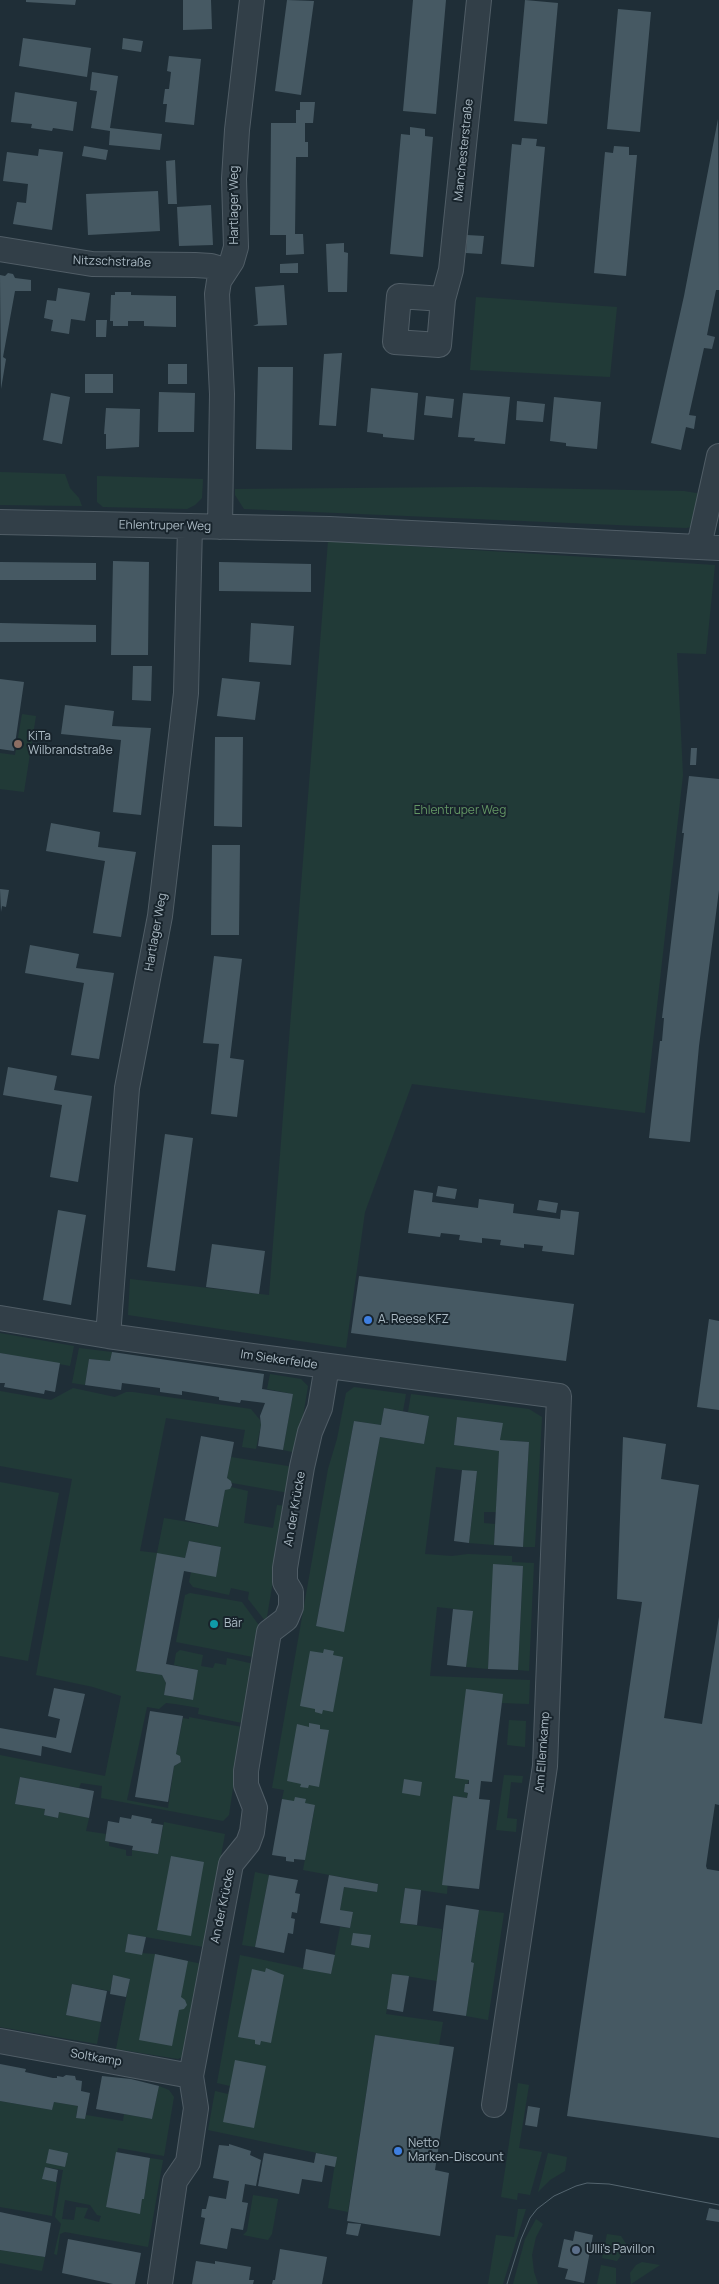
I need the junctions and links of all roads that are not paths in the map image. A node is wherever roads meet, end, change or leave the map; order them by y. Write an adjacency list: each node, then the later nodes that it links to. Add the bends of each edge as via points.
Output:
1 (252, 0): 4 (street, Hartlager Weg, via 237,130 234,179 236,247)
2 (479, 0): 5 (street, Manchesterstraße, via 451,270)
3 (0, 249): 4 (street, Nitzschstraße, via 92,264 195,265)
4 (225, 270): 9 (street, Hartlager Weg, via 217,294 222,394)
5 (443, 298)
6 (719, 456): 10 (street)
7 (0, 522): 8 (street, Ehlentruper Weg)
8 (190, 526): 9 (street, Ehlentruper Weg); 12 (street, Hartlager Weg, via 186,693 160,916 126,1088)
9 (220, 527): 10 (street, Ehlentruper Weg)
10 (709, 547)
11 (0, 1318): 12 (street, Im Siekerfelde)
12 (108, 1336): 13 (street, Im Siekerfelde)
13 (327, 1366): 14 (street, Im Siekerfelde); 16 (street, An der Krücke, via 320,1408 310,1432 302,1467 285,1568 291,1607 286,1619 270,1632 246,1771 246,1785 256,1808 252,1832 248,1843 231,1864)
14 (559, 1396): 17 (street, Am Ellernkamp, via 544,1766)
15 (0, 2041): 16 (street, Soltkamp)
16 (191, 2076): 18 (street, An der Krücke, via 196,2108 188,2162 175,2181)
17 (494, 2105)
18 (160, 2284)

